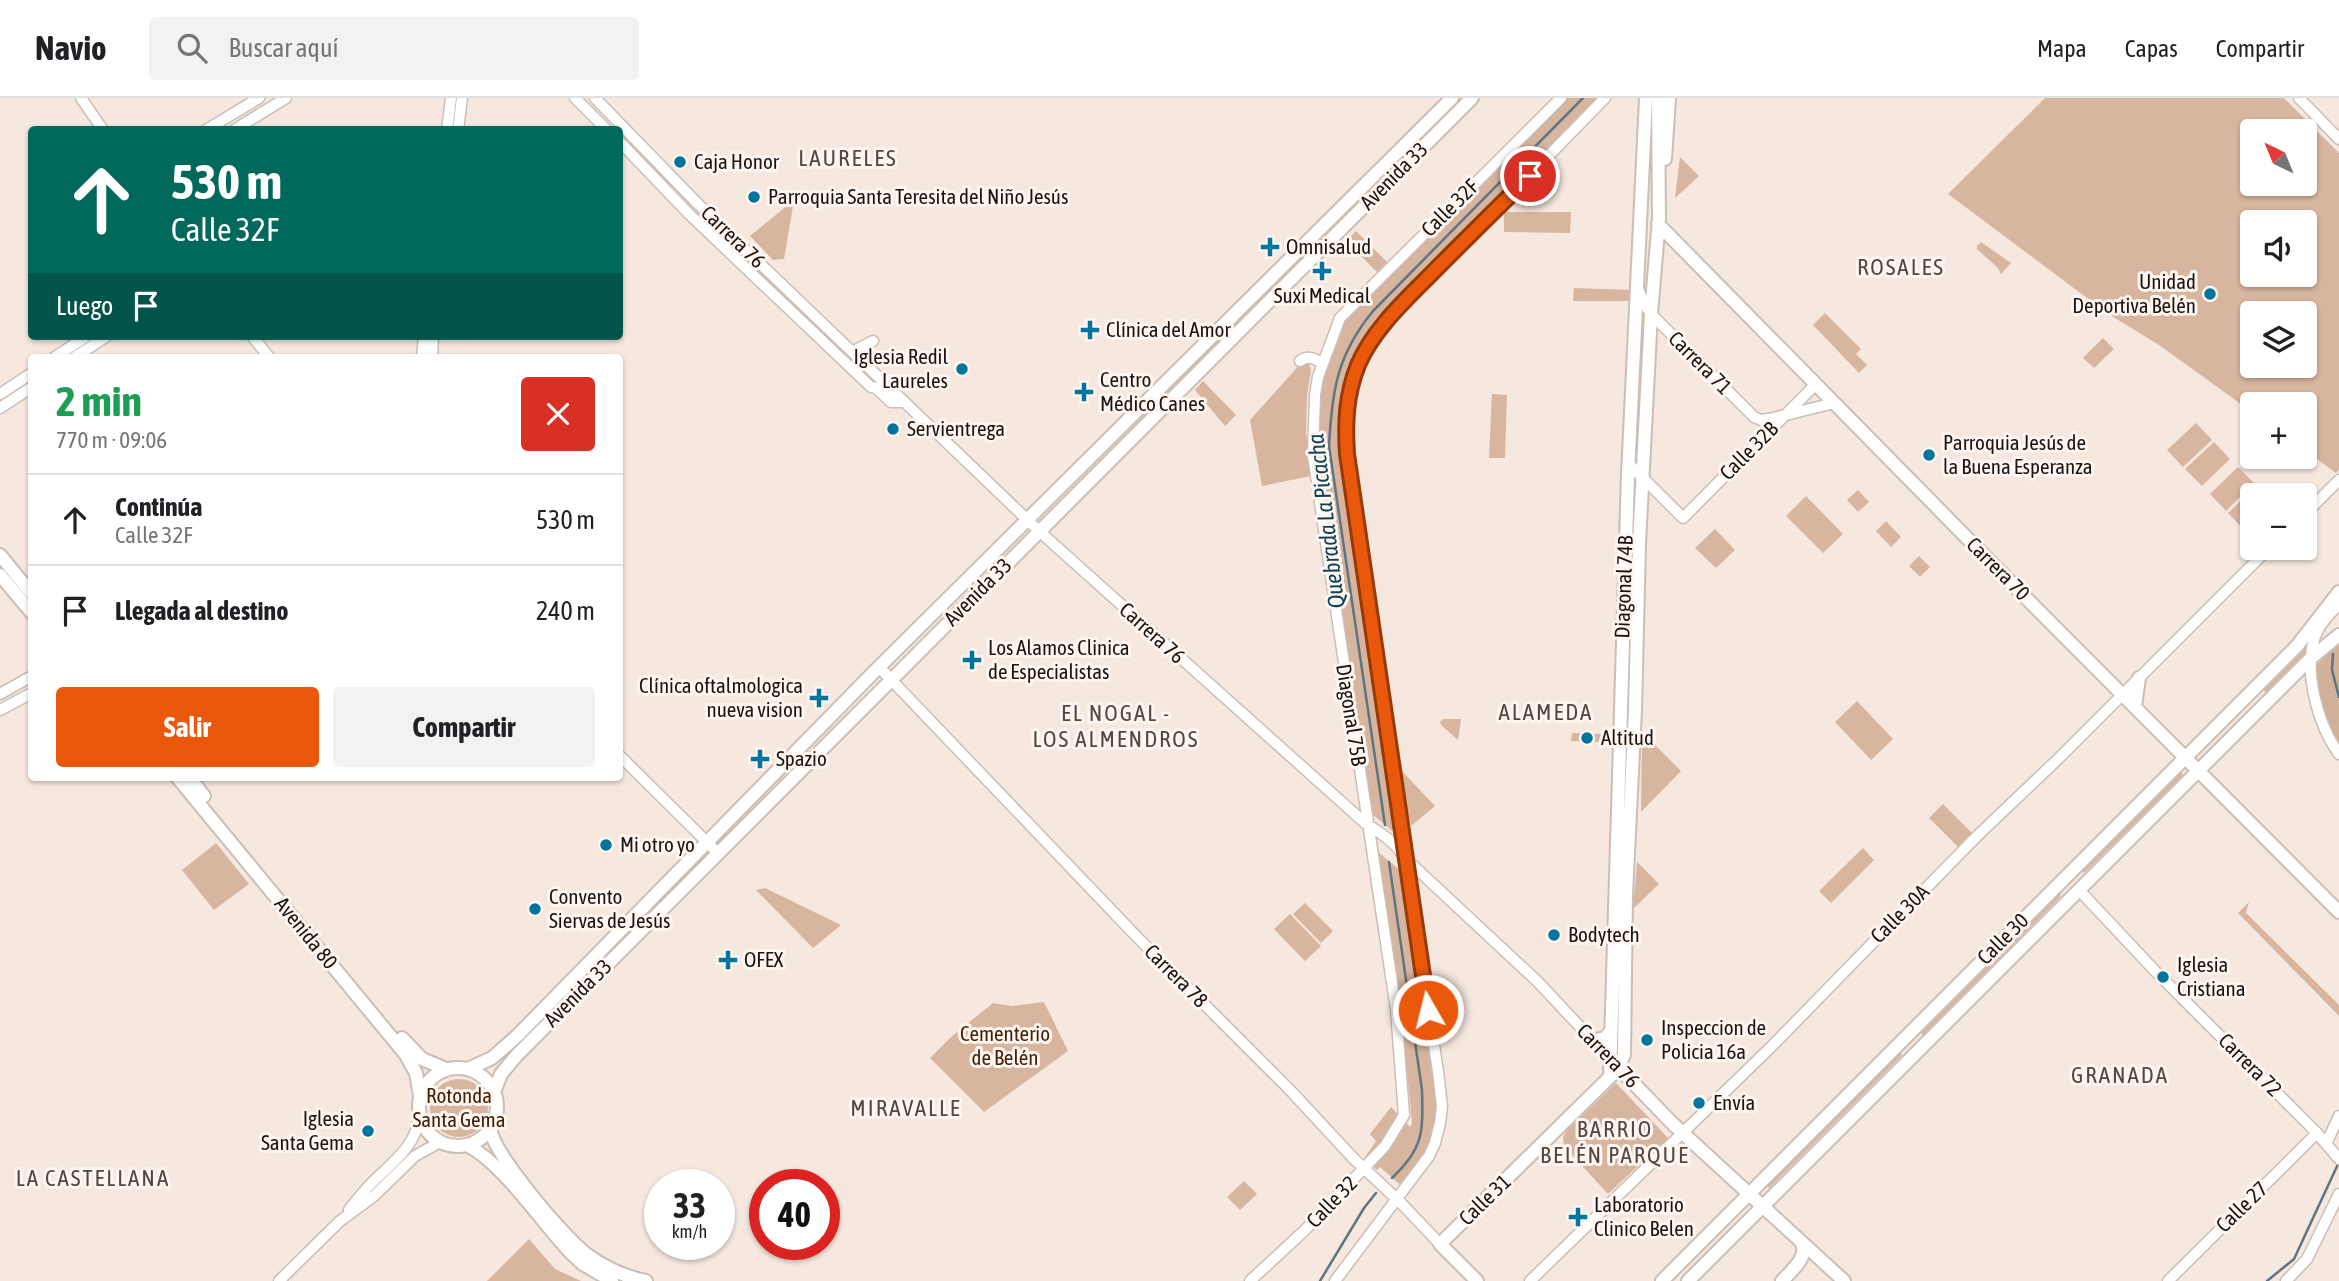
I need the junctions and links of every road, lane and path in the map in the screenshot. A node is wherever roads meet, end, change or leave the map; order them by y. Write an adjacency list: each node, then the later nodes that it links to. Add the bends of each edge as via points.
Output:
1 (81, 98): 18 (street)
2 (259, 98): 19 (street)
3 (286, 98): 20 (street)
4 (451, 98): 21 (street)
5 (462, 98): 22 (street)
6 (575, 98): 23 (street)
7 (595, 98): 24 (street, Carrera 76)
8 (1452, 98): 56 (main road, Avenida 33)
9 (1472, 98): 57 (main road, Avenida 33)
10 (1561, 98): 32 (street, Calle 32F)
11 (1605, 98): 45 (street, Calle 32F, via 1374,336)
12 (1639, 98): 29 (main road)
13 (1646, 98): 17 (main road, Diagonal 74B)
14 (1658, 98): 17 (main road, Diagonal 74B)
15 (1669, 98): 28 (main road)
16 (2299, 98): 26 (street)
17 (1651, 124): 28 (main road, Diagonal 74B); 29 (main road, Diagonal 74B)
18 (100, 126)
19 (213, 126)
20 (240, 126)
21 (448, 126)
22 (458, 126)
23 (603, 126)
24 (622, 126)
25 (623, 127): 37 (street, Carrera 76)
26 (2339, 139)
27 (623, 145): 48 (street, Carrera 76, via 871,387 891,402)
28 (1659, 222): 31 (main road, Diagonal 74B); 44 (main road, Carrera 70)
29 (1638, 247): 30 (main road, Diagonal 74B)
30 (1636, 279): 31 (street, Carrera 71); 52 (main road, Diagonal 74B)
31 (1651, 314): 51 (street, Carrera 71, via 1754,417); 53 (main road, Diagonal 74B)
32 (1340, 317): 42 (street, Diagonal 75B)
33 (81, 340): 38 (street)
34 (101, 340): 39 (street)
35 (255, 340): 40 (street)
36 (873, 341): 37 (street)
37 (852, 352): 48 (street, Carrera 76)
38 (60, 354)
39 (80, 354)
40 (267, 354)
41 (1300, 361): 42 (street, via 1305,357)
42 (1322, 364): 82 (street, Diagonal 75B, via 1315,395 1313,456)
43 (28, 376): 47 (street)
44 (1816, 384): 49 (main road, Carrera 70); 51 (street, Calle 32B)
45 (1351, 388): 84 (street, Diagonal 75B, via 1345,413 1347,454)
46 (28, 390): 50 (street)
47 (0, 394)
48 (904, 402): 56 (street, Carrera 76)
49 (1835, 402): 51 (street); 72 (main road, Carrera 70)
50 (0, 408)
51 (1784, 416): 53 (street, Calle 32B, via 1683,518)
52 (1629, 464): 53 (street); 88 (main road, Diagonal 74B, via 1610,927)
53 (1643, 478): 90 (main road, Diagonal 74B, via 1626,894 1626,1045 1623,1061)
54 (2339, 481): 55 (street)
55 (2317, 502)
56 (1028, 520): 57 (street, Carrera 76); 67 (main road, Avenida 33)
57 (1039, 531): 70 (main road, Avenida 33); 82 (street, Carrera 76)
58 (0, 555): 61 (main road)
59 (2257, 560): 69 (street, Calle 30A)
60 (0, 575): 64 (main road)
61 (28, 589)
62 (2339, 592): 77 (main road, Calle 30, via 2302,640)
63 (2339, 604): 66 (street, via 2317,631)
64 (28, 608)
65 (2339, 635): 66 (main road, Calle 30)
66 (2311, 658): 76 (street, via 2316,702); 79 (main road, Calle 30)
67 (879, 667): 70 (street, Carrera 78); 83 (main road, Avenida 33)
68 (28, 678): 71 (street)
69 (2139, 678): 72 (street, Calle 30A); 74 (main road)
70 (890, 680): 85 (main road, Avenida 33); 105 (street, Carrera 78)
71 (0, 694)
72 (2123, 694): 74 (main road, Carrera 70); 99 (street, Calle 30A)
73 (28, 695): 75 (street)
74 (2135, 706): 77 (main road, Carrera 70)
75 (0, 710)
76 (2339, 754)
77 (2185, 757): 79 (main road, Carrera 70); 107 (main road, Calle 30)
78 (623, 759): 83 (street)
79 (2199, 771): 86 (main road, Calle 30); 87 (main road, Carrera 70)
80 (180, 781): 94 (main road, Avenida 80, via 406,1055 416,1073)
81 (191, 781): 91 (main road, Avenida 80, via 414,1052)
82 (1373, 830): 84 (street, Carrera 76); 95 (street, Diagonal 75B, via 1396,1009)
83 (706, 842): 85 (street); 92 (main road, Avenida 33, via 517,1036 492,1058)
84 (1399, 852): 89 (street, Carrera 76, via 1538,982); 108 (street, Diagonal 75B, via 1442,1106 1435,1143)
85 (718, 853): 93 (main road, Avenida 33, via 517,1055 501,1074)
86 (2077, 891): 100 (street, Carrera 72, via 2149,969); 109 (main road, Calle 30)
87 (2339, 912)
88 (1611, 1031): 89 (main road); 90 (main road, Diagonal 74B)
89 (1592, 1041): 90 (street, Carrera 76)
90 (1613, 1068): 99 (main road, Carrera 76); 111 (main road, Calle 31)
91 (446, 1069): 92 (main road); 94 (main road, via 431,1078)
92 (468, 1069): 93 (main road, via 484,1077)
93 (494, 1093): 98 (main road, via 497,1111)
94 (420, 1096): 97 (main road)
95 (1404, 1115): 105 (street, Calle 32, via 1385,1146)
96 (2339, 1116): 102 (street)
97 (419, 1117): 101 (main road); 110 (street, via 412,1142)
98 (490, 1129): 103 (main road); 117 (main road, via 503,1157 571,1240 605,1266)
99 (1682, 1132): 107 (main road, Carrera 76); 121 (street, Calle 30A)
100 (2317, 1133): 102 (street, Carrera 72); 126 (street, Calle 27)
101 (440, 1142): 103 (main road); 110 (street, via 415,1156)
102 (2326, 1144): 104 (street, Carrera 72)
103 (467, 1145): 116 (main road, via 499,1169 572,1254)
104 (2338, 1158)
105 (1364, 1168): 108 (street, Carrera 78); 118 (street, Calle 32)
106 (2339, 1194): 127 (street, via 2307,1259)
107 (1748, 1195): 109 (main road, Carrera 76); 122 (main road, Calle 30)
108 (1397, 1199): 111 (street, Carrera 78); 119 (street, Diagonal 75B)
109 (1761, 1207): 112 (main road, Carrera 76); 123 (main road, Calle 30)
110 (340, 1221): 115 (street)
111 (1440, 1244): 120 (main road, Carrera 78)
112 (1802, 1244): 113 (main road, Carrera 76); 114 (main road)
113 (1816, 1256): 114 (main road); 125 (main road, Carrera 76)
114 (1801, 1259): 124 (main road)
115 (279, 1281)
116 (612, 1281)
117 (646, 1281)
118 (1250, 1281)
119 (1335, 1281)
120 (1477, 1281)
121 (1530, 1281)
122 (1662, 1281)
123 (1688, 1281)
124 (1782, 1281)
125 (1843, 1281)
126 (2168, 1281)
127 (2286, 1281)

